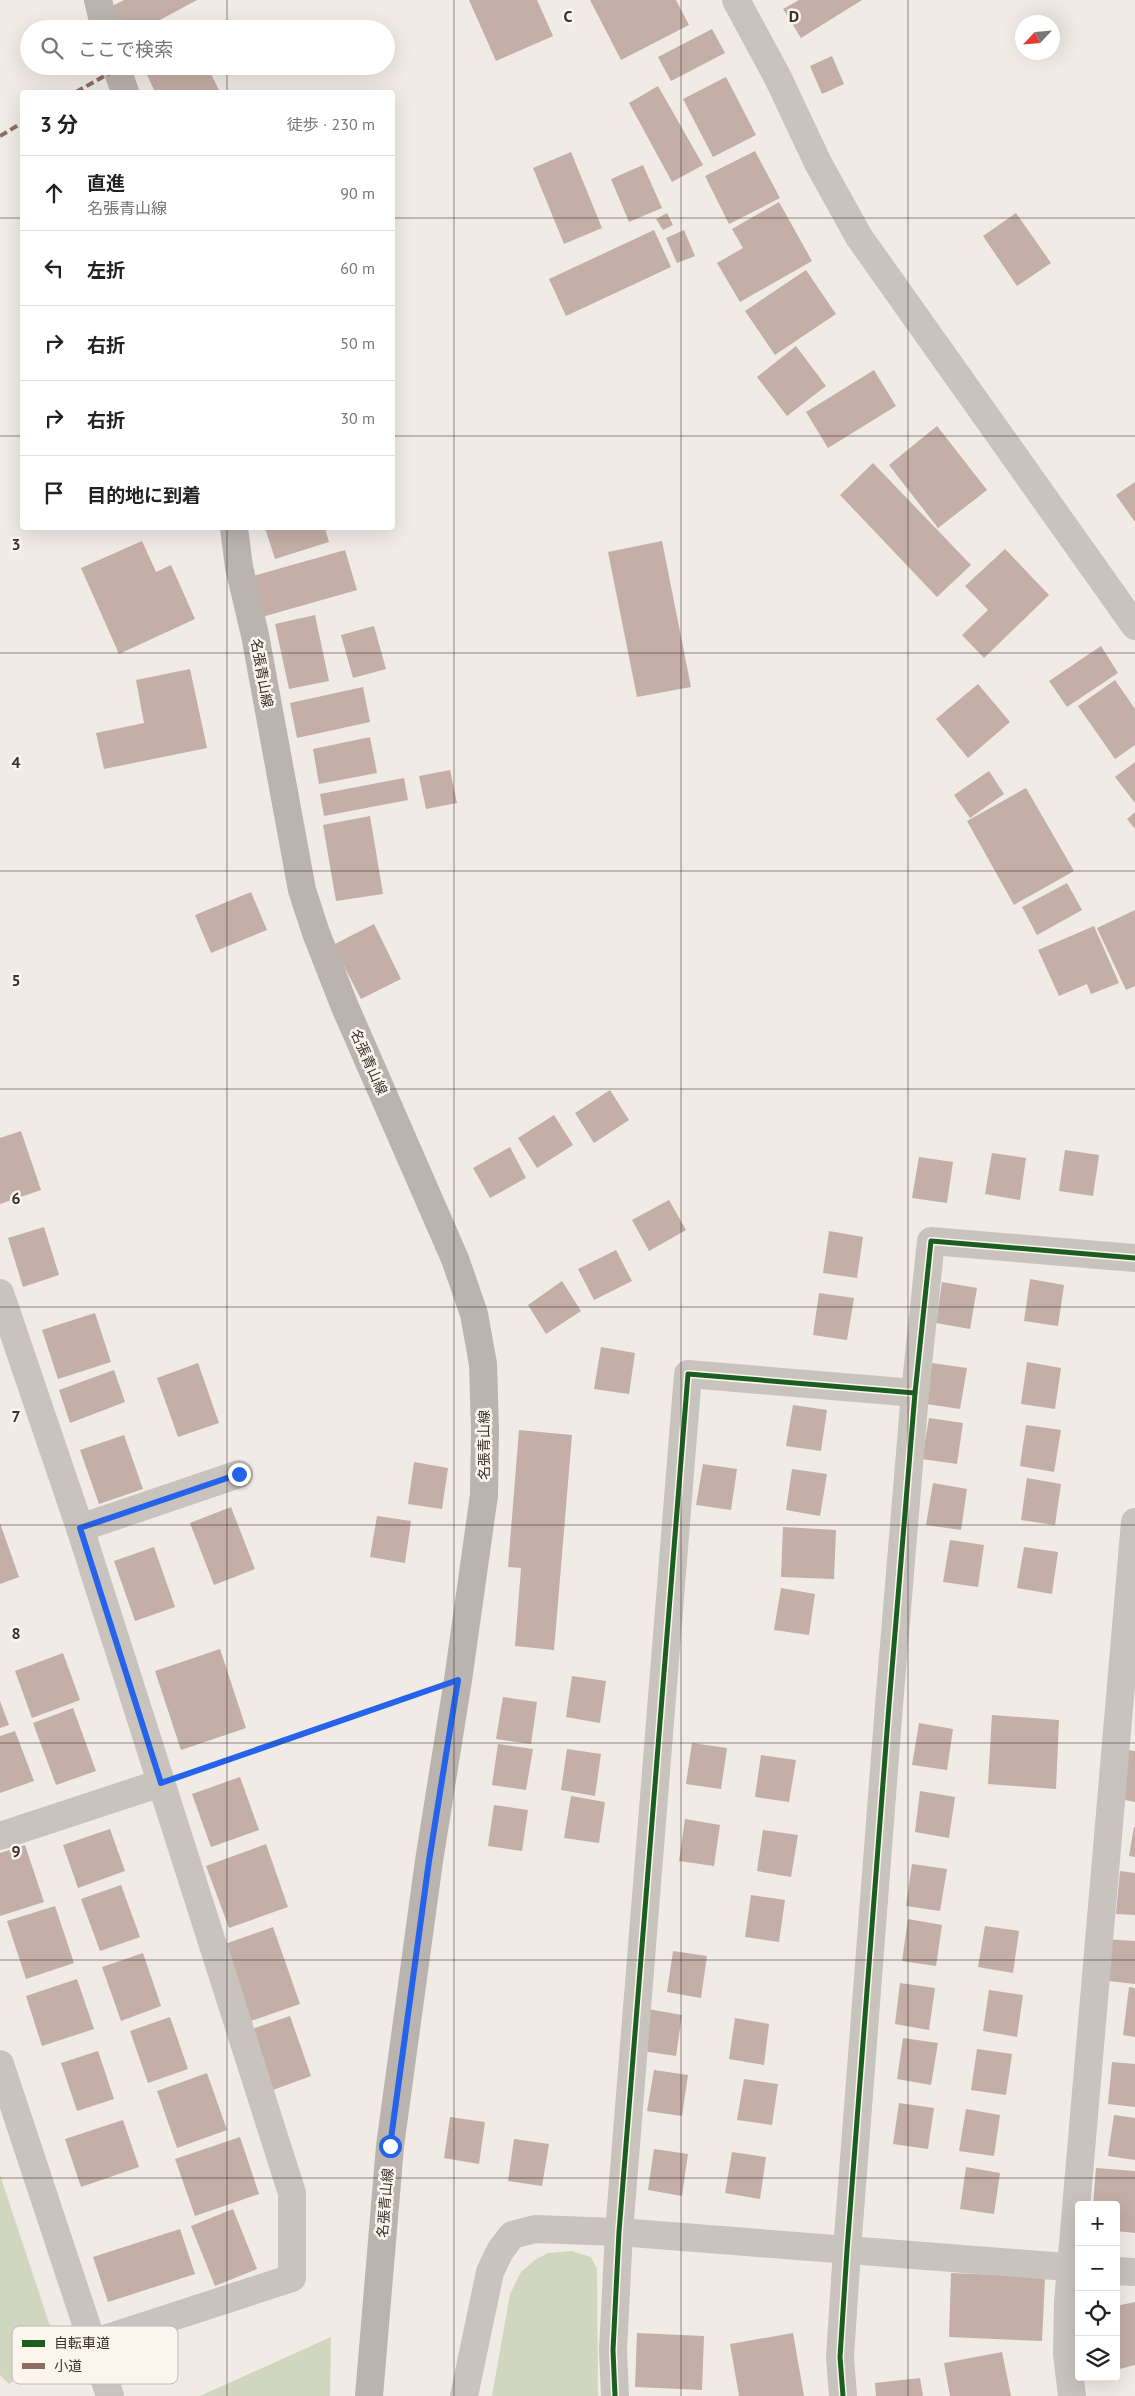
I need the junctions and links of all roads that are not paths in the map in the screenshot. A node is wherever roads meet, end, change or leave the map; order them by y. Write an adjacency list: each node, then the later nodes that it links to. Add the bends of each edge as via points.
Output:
1 (98, 0): 3 (main road)
2 (736, 0): 7 (street, via 859,237)
3 (103, 20)
4 (119, 75): 5 (main road)
5 (124, 90)
6 (234, 530): 27 (main road, 名張青山線, via 302,890 345,1007 451,1250 474,1314 482,1364 484,1495 390,2146)
7 (1135, 626)
8 (1135, 1258): 10 (street, via 932,1241)
9 (0, 1293): 13 (street)
10 (915, 1393): 17 (street, via 688,1374); 19 (street)
11 (239, 1474): 13 (street)
12 (1135, 1522): 18 (street)
13 (80, 1528): 14 (street)
14 (161, 1783): 15 (street); 24 (street, via 292,2193 292,2278)
15 (0, 1836)
16 (0, 2064): 23 (street)
17 (619, 2232): 19 (street); 28 (street, via 535,2229 512,2235 490,2272); 29 (street, via 613,2350)
18 (1077, 2246)
19 (847, 2250): 20 (street); 30 (street, via 840,2357)
20 (1075, 2267): 31 (street, via 1067,2354)
21 (1120, 2271): 22 (street)
22 (1135, 2272)
23 (86, 2326)
24 (144, 2326)
25 (106, 2384): 26 (street)
26 (110, 2396)
27 (369, 2396)
28 (464, 2396)
29 (615, 2396)
30 (843, 2396)
31 (1072, 2396)

